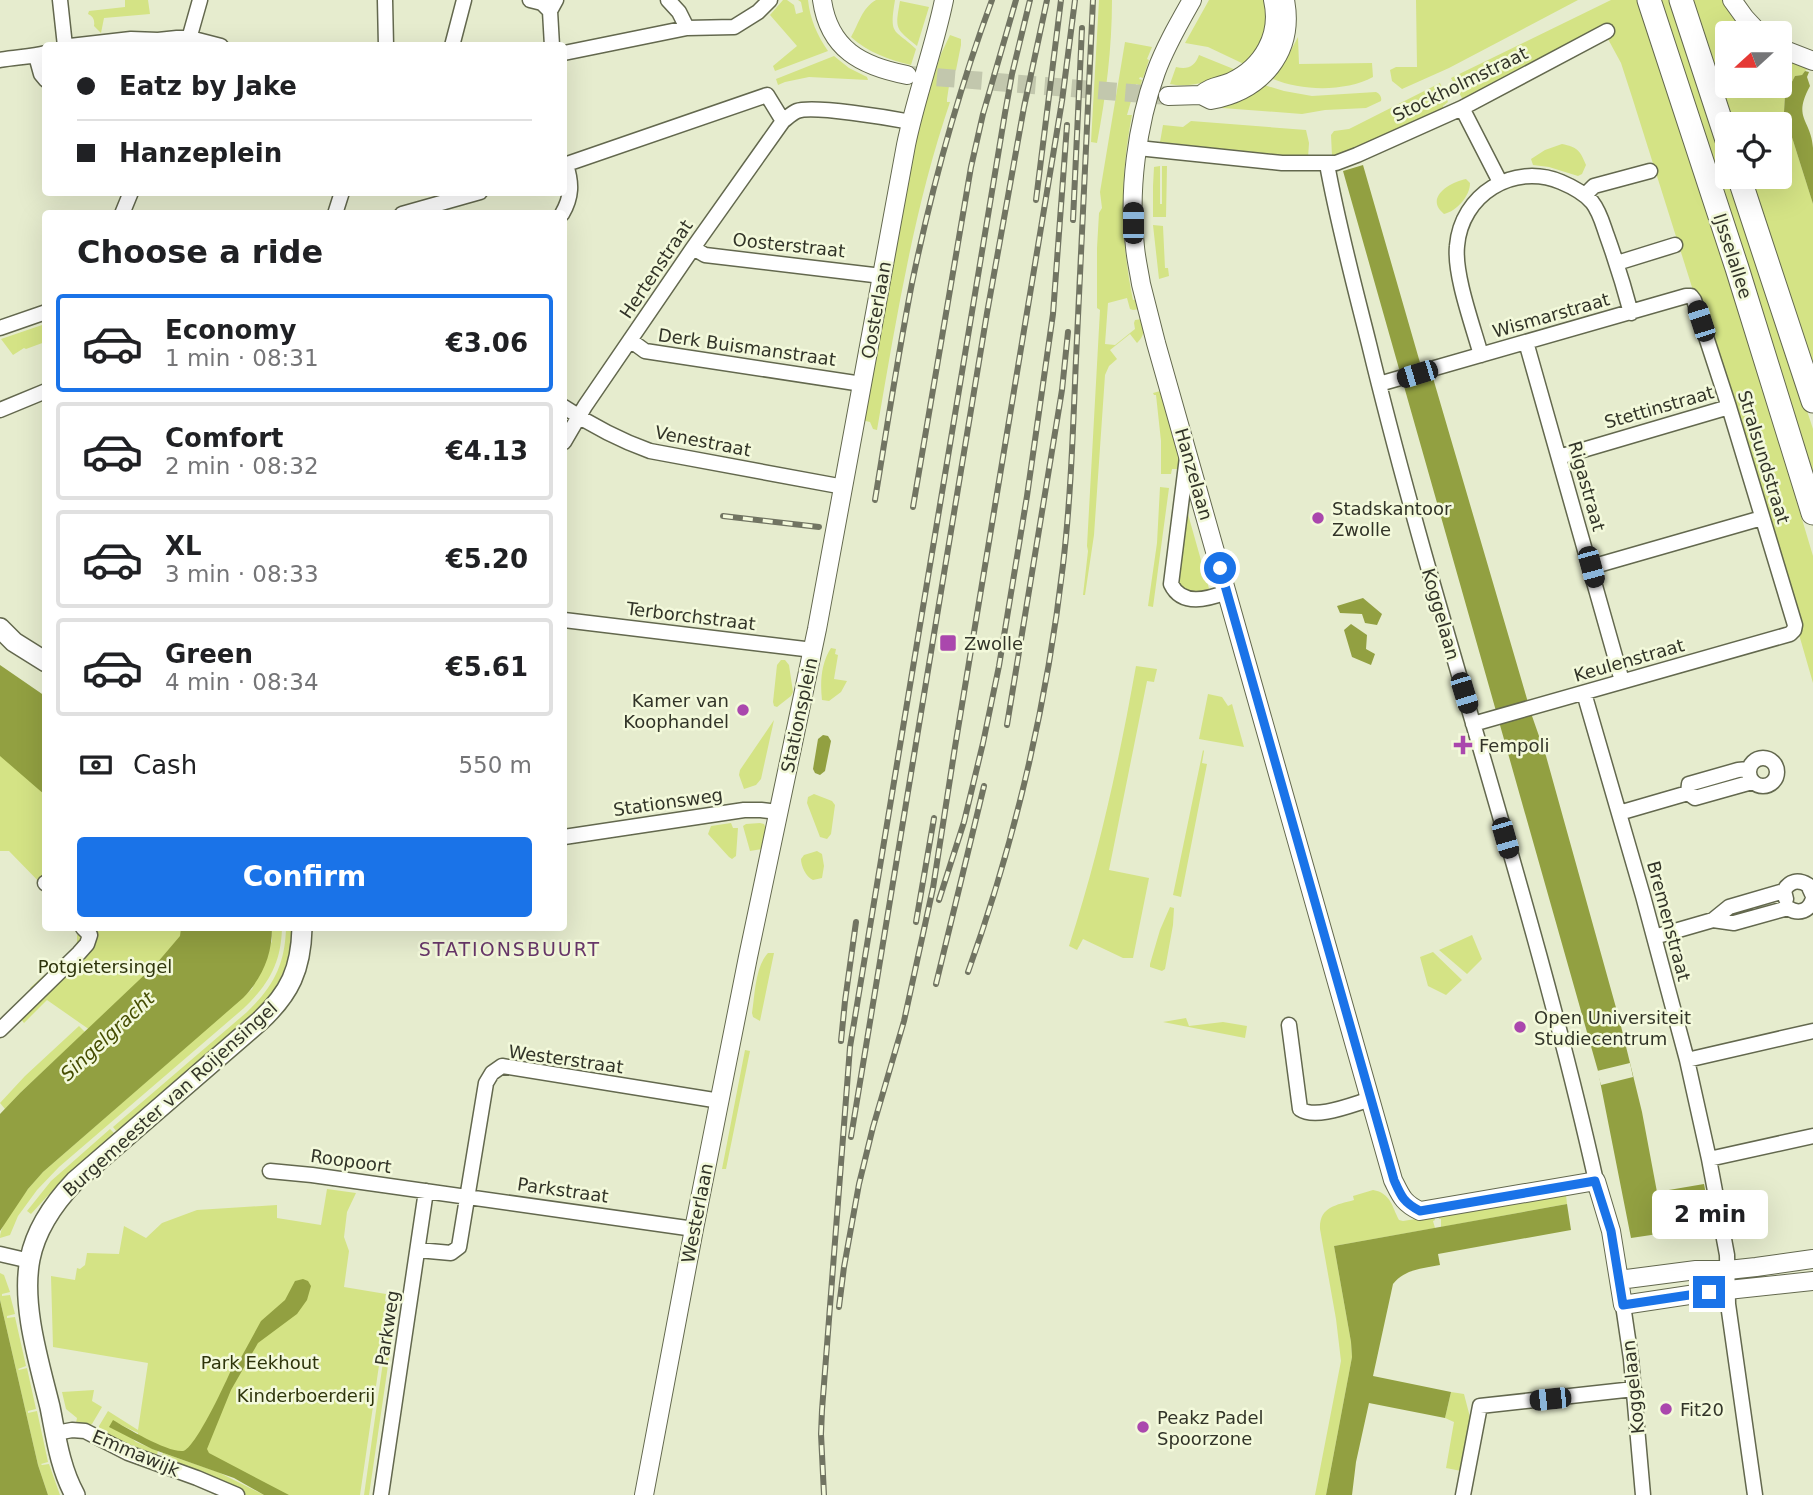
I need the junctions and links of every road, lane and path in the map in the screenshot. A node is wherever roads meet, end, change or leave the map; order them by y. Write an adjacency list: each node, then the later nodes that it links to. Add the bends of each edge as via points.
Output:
1 (60, 0): 20 (street)
2 (200, 0): 22 (street)
3 (385, 0): 23 (street)
4 (464, 0): 24 (street)
5 (530, 0): 16 (street)
6 (668, 0): 18 (street)
7 (770, 0): 18 (street, via 734,27)
8 (822, 0): 32 (street, via 832,33 849,53)
9 (944, 0): 38 (street, Oosterlaan)
10 (1192, 0): 39 (street, Hanzelaan, via 1155,74)
11 (1272, 0): 33 (street, via 1275,23 1265,54 1245,74)
12 (1285, 0): 33 (street, via 1286,32 1269,69 1237,93 1211,100)
13 (1649, 0): 73 (main road, IJsselallee)
14 (1681, 0): 36 (main road)
15 (1732, 0): 17 (street)
16 (553, 5): 25 (street)
17 (1748, 21)
18 (687, 28): 26 (street)
19 (1607, 31): 35 (street, Stockholmstraat)
20 (65, 42)
21 (105, 42): 22 (street)
22 (188, 42)
23 (386, 42)
24 (453, 42)
25 (552, 42)
26 (567, 51)
27 (1792, 53): 30 (street)
28 (41, 54): 29 (street); 31 (street)
29 (0, 60)
30 (1813, 61)
31 (42, 75)
32 (906, 75)
33 (1201, 95): 34 (street)
34 (1168, 96)
35 (1462, 108): 41 (street, Stockholmstraat); 44 (street)
36 (1718, 112)
37 (783, 121): 38 (street, via 808,109); 40 (street, via 767,94); 51 (street, Hertenstraat)
38 (911, 122): 53 (street, Oosterlaan)
39 (1138, 148): 41 (street); 70 (street, Hanzelaan, via 1135,246 1141,284)
40 (567, 164)
41 (1327, 164): 62 (street, Koggelaan)
42 (567, 170): 49 (street, via 571,191)
43 (1650, 171): 46 (street, via 1594,186)
44 (1500, 182): 46 (street, Wismarstraat, via 1534,175 1572,186); 60 (street, Wismarstraat, via 1471,207 1457,244 1459,273)
45 (1744, 189): 64 (main road, IJsselallee)
46 (1585, 195): 52 (street, Wismarstraat, via 1599,213)
47 (466, 196): 48 (street)
48 (416, 210)
49 (564, 210)
50 (1675, 245): 52 (street)
51 (693, 248): 53 (street, Oosterstraat, via 705,255); 58 (street, Hertenstraat)
52 (1617, 263): 56 (street, Wismarstraat)
53 (882, 276): 61 (street, Oosterlaan)
54 (1691, 296): 56 (street, Wismarstraat); 65 (street, Stralsundstraat)
55 (42, 313): 57 (street)
56 (1631, 313): 59 (street, Wismarstraat)
57 (0, 328)
58 (630, 340): 61 (street, Derk Buismanstraat, via 645,351); 68 (street, Hertenstraat)
59 (1526, 342): 60 (street, Wismarstraat); 71 (street, Rigastraat)
60 (1481, 355): 62 (street, Wismarstraat)
61 (862, 384): 72 (street, Oosterlaan)
62 (1379, 384): 84 (street, Koggelaan)
63 (42, 393): 67 (street)
64 (1813, 401)
65 (1729, 407): 71 (street, Stettinstraat); 74 (street, Stralsundstraat)
66 (567, 409): 68 (street, Venestraat)
67 (0, 410)
68 (579, 417): 69 (street, Hertenstraat); 72 (street, Venestraat, via 650,451)
69 (567, 437)
70 (1188, 452): 76 (street, Hanzelaan); 76 (street, via 1171,584 1181,596 1198,600)
71 (1559, 457): 75 (street, Rigastraat)
72 (842, 492): 80 (street, Stationsplein)
73 (1813, 513)
74 (1762, 518): 75 (street); 79 (street, Stralsundstraat)
75 (1591, 567): 82 (street, Rigastraat)
76 (1227, 592): 101 (street, Hanzelaan)
77 (567, 620): 80 (street, Terborchstraat)
78 (0, 628): 81 (main road)
79 (1794, 630): 82 (street, Keulenstraat)
80 (813, 650): 86 (street, Stationsplein)
81 (42, 659)
82 (1622, 681): 83 (street, Keulenstraat)
83 (1584, 692): 84 (street, Keulenstraat); 87 (street, Bremenstraat)
84 (1473, 724): 106 (street, Koggelaan, via 1570,1069)
85 (1750, 776): 87 (street, via 1695,798 1688,793)
86 (778, 812): 88 (street, Stationsweg, via 744,810); 95 (street, Stationsplein)
87 (1619, 813): 96 (street, Bremenstraat)
88 (567, 837)
89 (1784, 891): 90 (street, via 1799,881 1808,884); 91 (street); 92 (street, via 1729,907)
90 (1813, 897): 91 (street, via 1810,906 1801,911)
91 (1788, 908): 92 (street, via 1734,923)
92 (1713, 920): 96 (street)
93 (86, 931): 98 (street, via 90,935 87,944)
94 (302, 931): 113 (main road, Burgemeester van Roijensingel, via 298,967 280,1000 75,1181 42,1227)
95 (753, 932): 102 (street, Westerlaan)
96 (1654, 937): 100 (street, Bremenstraat)
97 (1289, 1025): 101 (street, via 1300,1109 1318,1113)
98 (0, 1030)
99 (1813, 1031): 100 (street)
100 (1687, 1060): 104 (street, Bremenstraat)
101 (1371, 1100): 106 (street, Hanzelaan, via 1397,1189 1420,1211)
102 (720, 1101): 108 (street, Westerstraat, via 502,1066 486,1083); 109 (street, Westerlaan)
103 (1813, 1136): 104 (street)
104 (1709, 1158): 114 (street, Bremenstraat)
105 (270, 1171): 107 (street, Roopoort)
106 (1595, 1181): 115 (street, Koggelaan, via 1611,1231)
107 (426, 1191): 108 (street, Parkstraat); 110 (street, Parkweg)
108 (466, 1196): 109 (street, Parkstraat); 110 (street, via 459,1247 451,1253)
109 (694, 1229): 124 (street, Westerlaan)
110 (418, 1250): 123 (street, Parkweg)
111 (0, 1254): 113 (street)
112 (1813, 1259): 114 (street)
113 (30, 1261): 120 (main road, Burgemeester van Roijensingel, via 30,1311)
114 (1728, 1270): 115 (street); 117 (street, Bremenstraat)
115 (1619, 1280): 118 (street, Koggelaan)
116 (1813, 1281): 117 (street)
117 (1728, 1290): 118 (street); 127 (street, Bremenstraat)
118 (1623, 1305): 119 (street, Koggelaan)
119 (1634, 1389): 125 (street, via 1480,1406); 126 (street, Koggelaan)
120 (55, 1433): 121 (main road); 122 (street, Emmawijk, via 85,1431 128,1453)
121 (75, 1495)
122 (237, 1495)
123 (381, 1495)
124 (644, 1495)
125 (1463, 1495)
126 (1643, 1495)
127 (1755, 1495)

